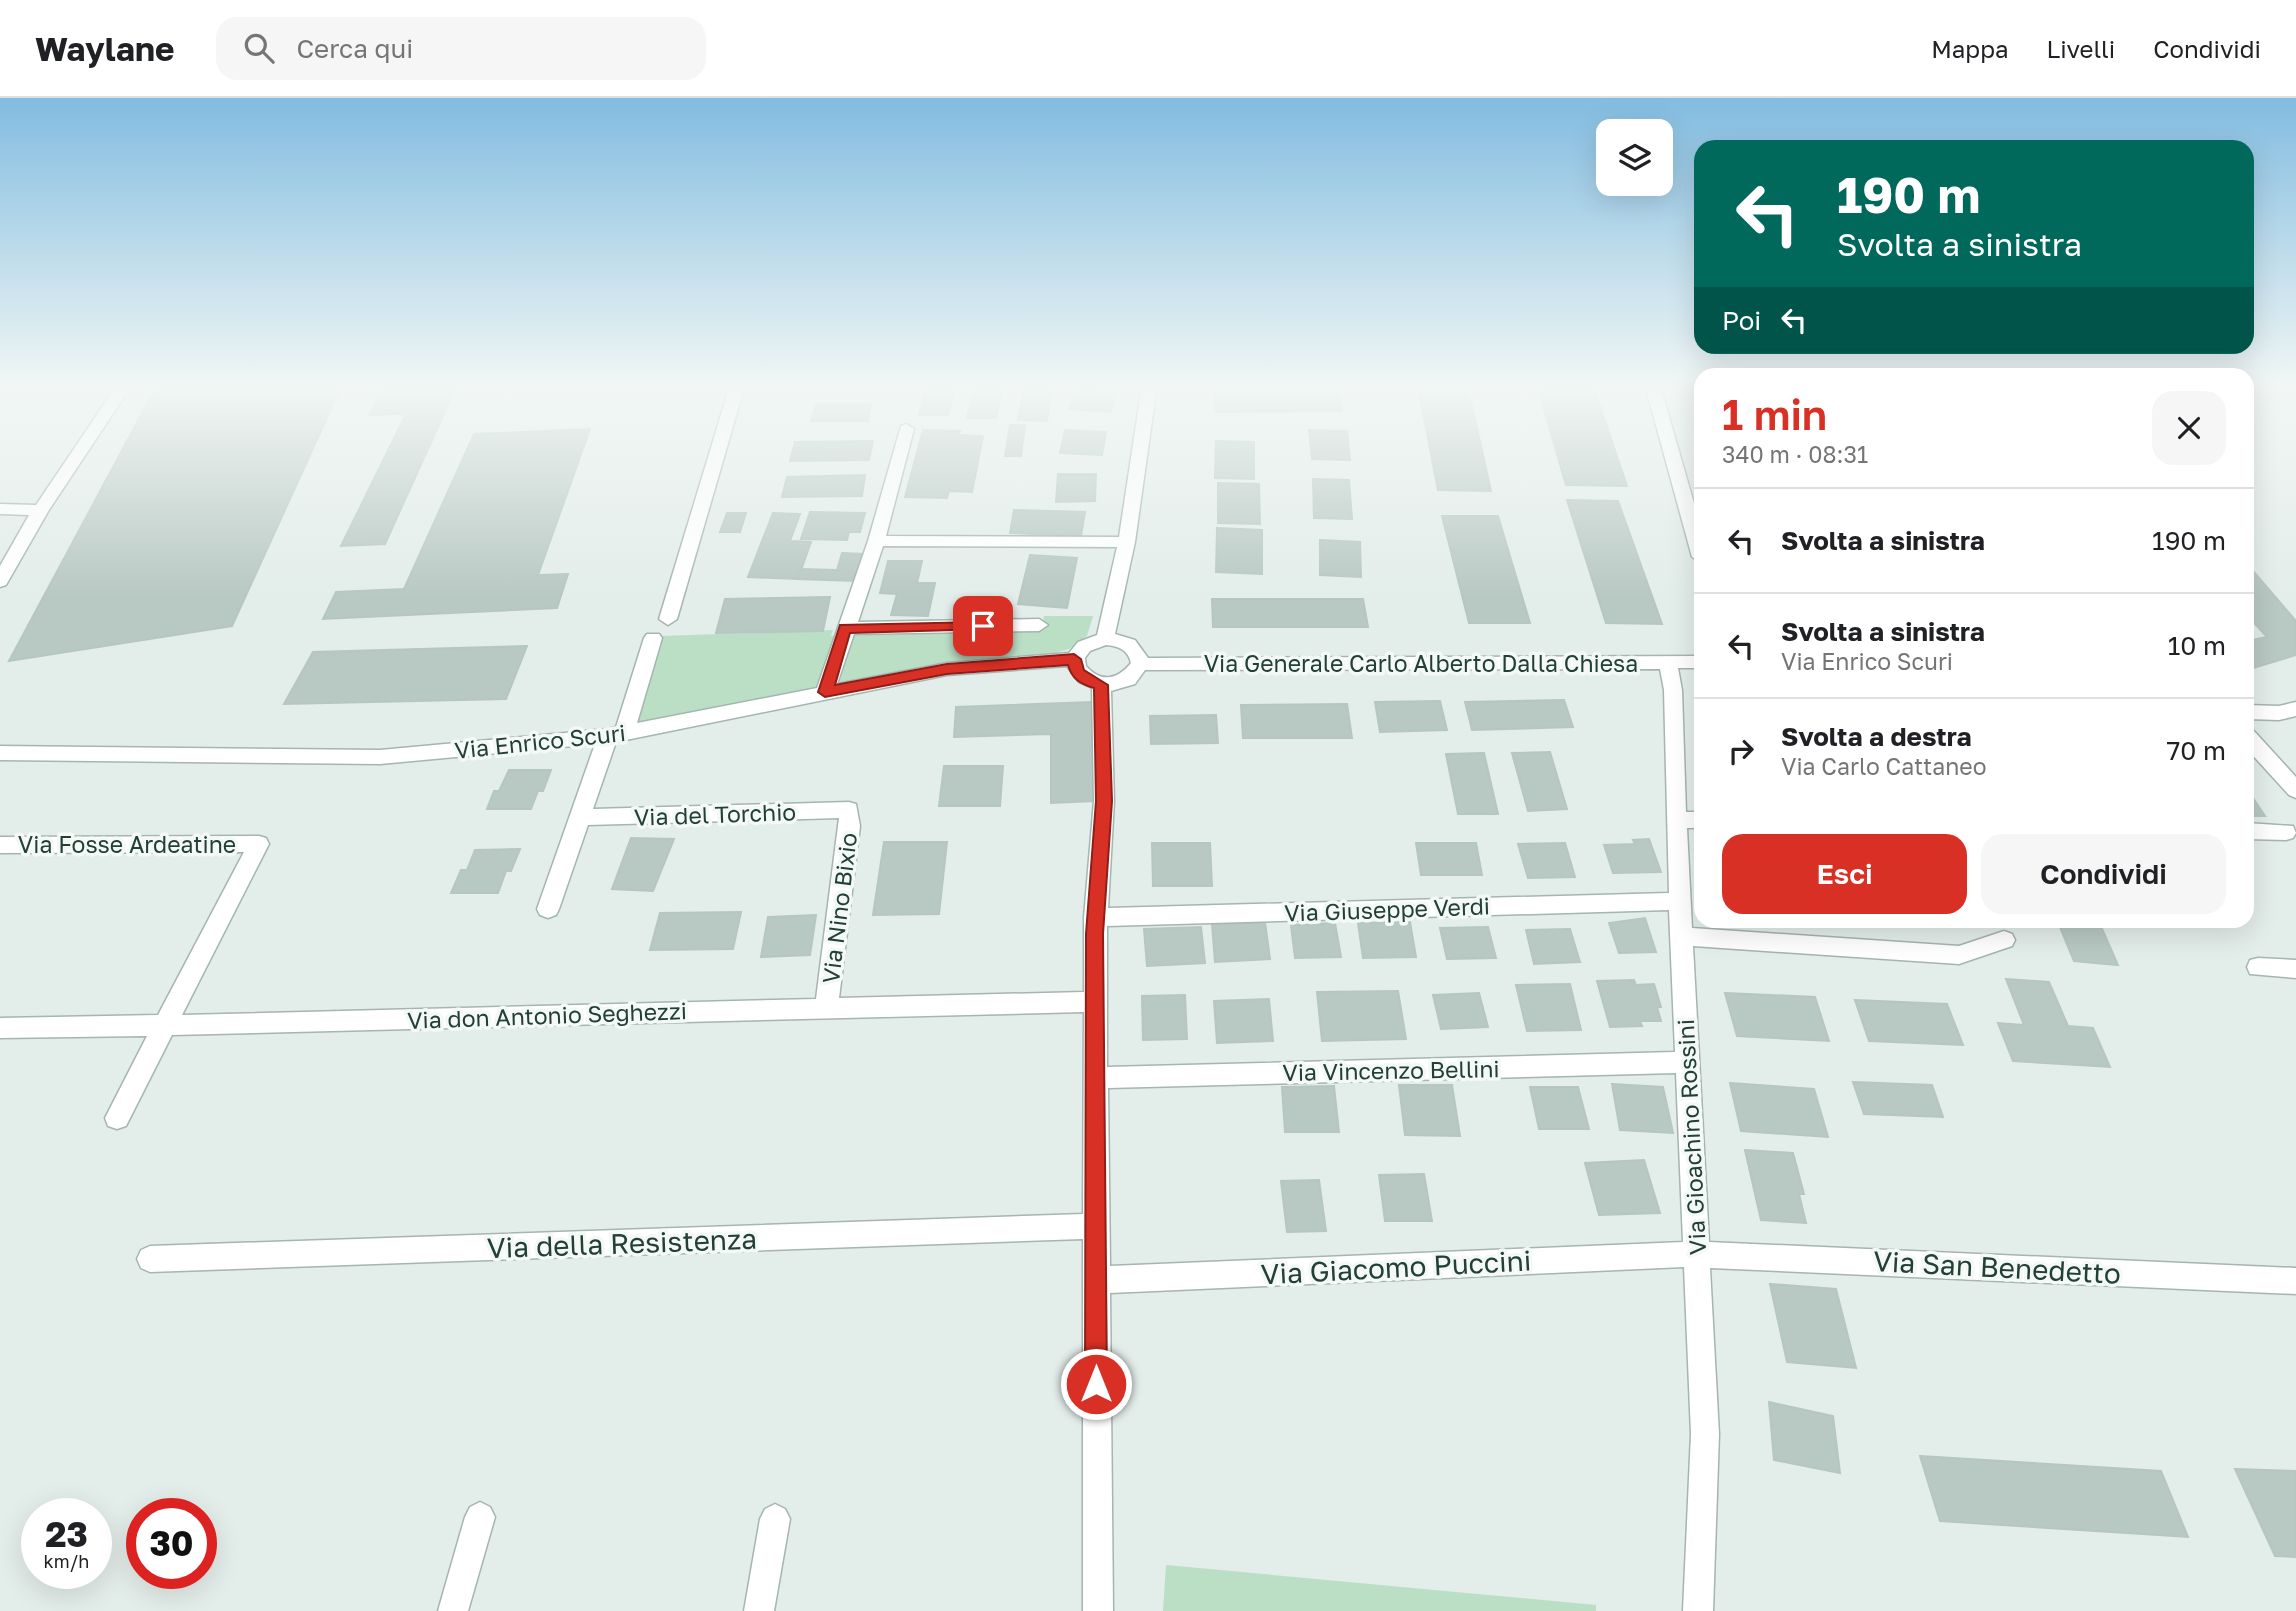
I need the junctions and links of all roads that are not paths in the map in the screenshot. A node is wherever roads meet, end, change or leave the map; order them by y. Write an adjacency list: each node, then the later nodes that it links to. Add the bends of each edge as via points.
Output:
1 (78, 456): 7 (street)
2 (717, 456): 12 (street)
3 (899, 456): 9 (street)
4 (1140, 456): 10 (street)
5 (1672, 456): 8 (street)
6 (0, 509): 7 (street)
7 (41, 510): 11 (street)
8 (1694, 533)
9 (876, 541): 10 (street); 14 (street)
10 (1127, 542): 16 (street)
11 (0, 581)
12 (668, 619)
13 (1039, 625): 14 (street)
14 (845, 628): 22 (street)
15 (653, 638): 26 (street)
16 (1105, 639): 17 (street, via 1083,646); 20 (street, via 1134,648)
17 (1074, 659): 21 (street, via 1077,673); 22 (street, Via Enrico Scuri, via 947,669)
18 (1694, 662): 19 (street, Via Generale Carlo Alberto Dalla Chiesa)
19 (1668, 663): 20 (street, Via Generale Carlo Alberto Dalla Chiesa); 32 (street, Via Gioachino Rossini, via 1673,690)
20 (1140, 664): 21 (street, via 1124,682)
21 (1101, 685): 39 (street, via 1104,801)
22 (825, 692): 26 (street, Via Enrico Scuri)
23 (2254, 703): 24 (street)
24 (2296, 708): 25 (street)
25 (2254, 712)
26 (616, 734): 28 (street, Via Enrico Scuri, via 380,757); 31 (street)
27 (2254, 744): 29 (street)
28 (0, 753)
29 (2296, 790)
30 (849, 810): 31 (street, Via del Torchio); 45 (street, Via Nino Bixio)
31 (581, 817): 38 (street)
32 (1676, 820): 33 (street); 37 (street, Via Gioachino Rossini)
33 (1694, 820)
34 (2254, 831): 35 (street)
35 (2286, 832)
36 (0, 845): 46 (street, Via Fosse Ardeatine, via 258,844)
37 (1679, 901): 39 (street, Via Giuseppe Verdi); 40 (street, Via Gioachino Rossini)
38 (548, 909)
39 (1095, 917): 44 (street)
40 (1681, 936): 41 (street, via 1959,955); 48 (street, Via Gioachino Rossini)
41 (2004, 940)
42 (2258, 967): 43 (street)
43 (2296, 969)
44 (1095, 1002): 45 (street, Via don Antonio Seghezzi); 49 (street)
45 (826, 1007): 46 (street, Via don Antonio Seghezzi)
46 (165, 1026): 47 (street, Via don Antonio Seghezzi); 50 (street)
47 (0, 1028)
48 (1688, 1062): 49 (street, Via Vincenzo Bellini); 52 (street, Via Gioachino Rossini)
49 (1095, 1078): 51 (street)
50 (117, 1118)
51 (1095, 1226): 53 (street, Via della Resistenza); 54 (street)
52 (1697, 1254): 54 (street, Via Giacomo Puccini); 55 (street, Via San Benedetto); 61 (street, Via Gioachino Rossini, via 1705,1434)
53 (150, 1259)
54 (1095, 1280): 60 (street)
55 (2296, 1281)
56 (480, 1517): 58 (street)
57 (775, 1519): 59 (street)
58 (453, 1611)
59 (759, 1611)
60 (1098, 1611)
61 (1698, 1611)

